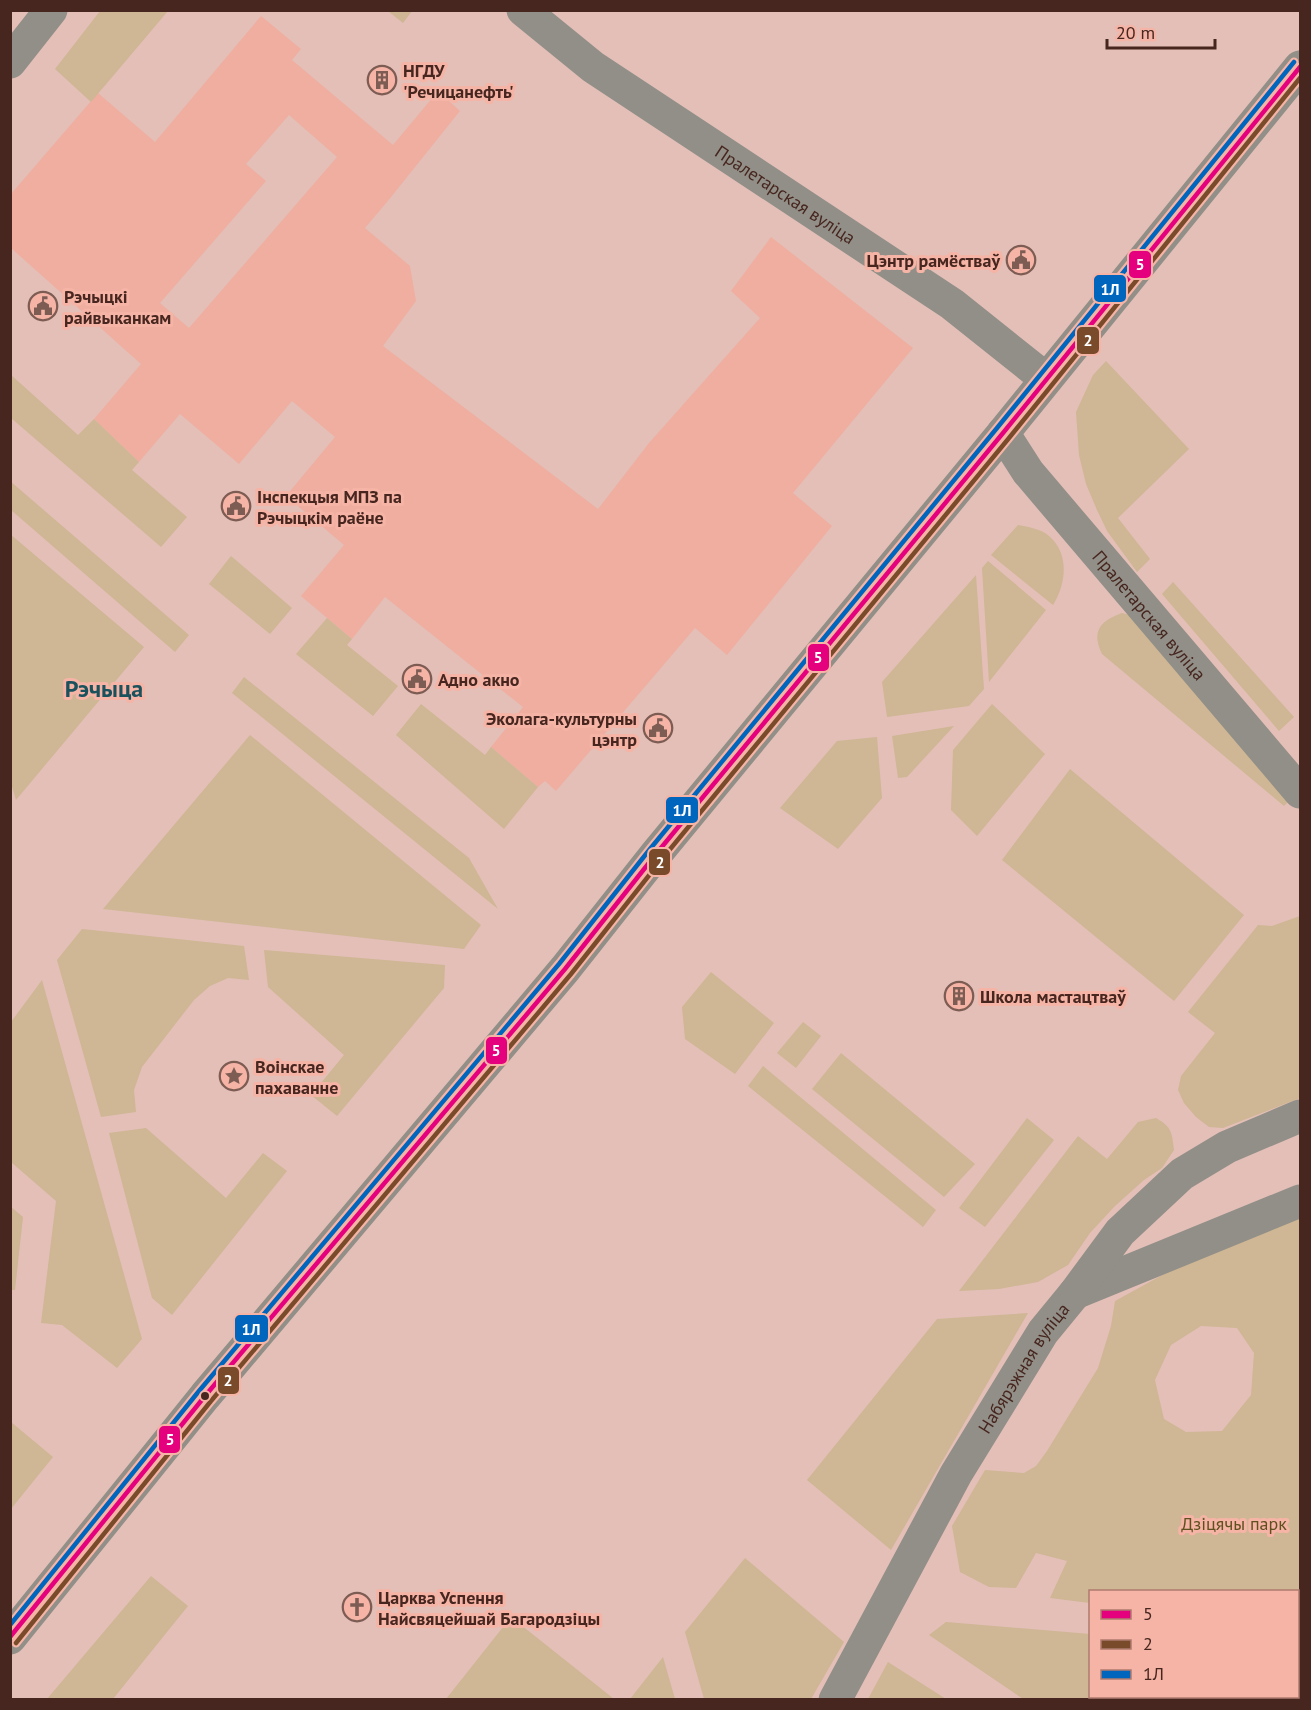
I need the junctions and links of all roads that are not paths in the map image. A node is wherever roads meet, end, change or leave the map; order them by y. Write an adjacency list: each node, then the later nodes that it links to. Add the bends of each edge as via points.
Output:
1 (51, 10): 3 (street)
2 (523, 10): 5 (street, Пралетарская вуліца, via 593,67 952,304)
3 (10, 62)
4 (1300, 67): 5 (street)
5 (1046, 379): 6 (street)
6 (1003, 433): 7 (street, Пралетарская вуліца, via 1028,472); 11 (street, via 565,969 205,1396)
7 (1300, 792)
8 (1300, 1116): 10 (street, Набярэжная вуліца, via 1227,1147 1182,1174 1120,1232)
9 (1300, 1202): 10 (street)
10 (1075, 1293): 12 (street, Набярэжная вуліца, via 1043,1332 956,1474)
11 (10, 1638)
12 (835, 1700)

